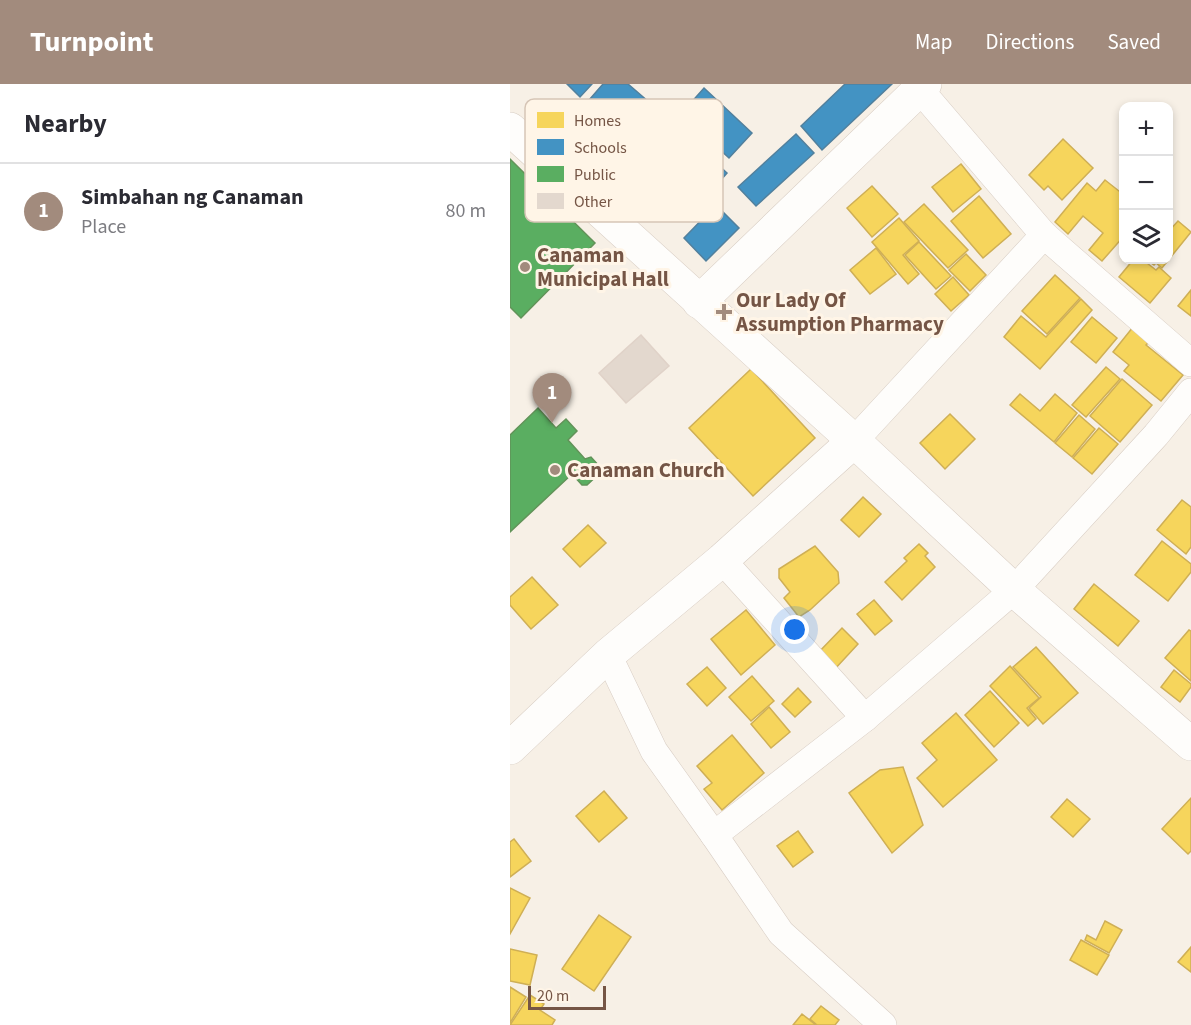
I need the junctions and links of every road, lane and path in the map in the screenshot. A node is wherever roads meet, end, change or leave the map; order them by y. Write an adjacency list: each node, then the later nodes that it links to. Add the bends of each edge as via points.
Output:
1 (920, 86): 5 (street); 6 (street)
2 (510, 129): 3 (street)
3 (525, 143)
4 (612, 222): 6 (street)
5 (1044, 235): 7 (street); 9 (street)
6 (699, 302): 9 (street)
7 (1191, 363)
8 (1191, 392): 11 (street)
9 (854, 441): 10 (street); 11 (street)
10 (722, 560): 12 (street); 13 (street)
11 (1014, 590): 13 (street); 14 (street)
12 (608, 655): 15 (street); 16 (street, via 654,751)
13 (865, 718): 16 (street)
14 (1191, 744)
15 (510, 748)
16 (714, 835): 17 (street, via 781,933)
17 (883, 1025)

